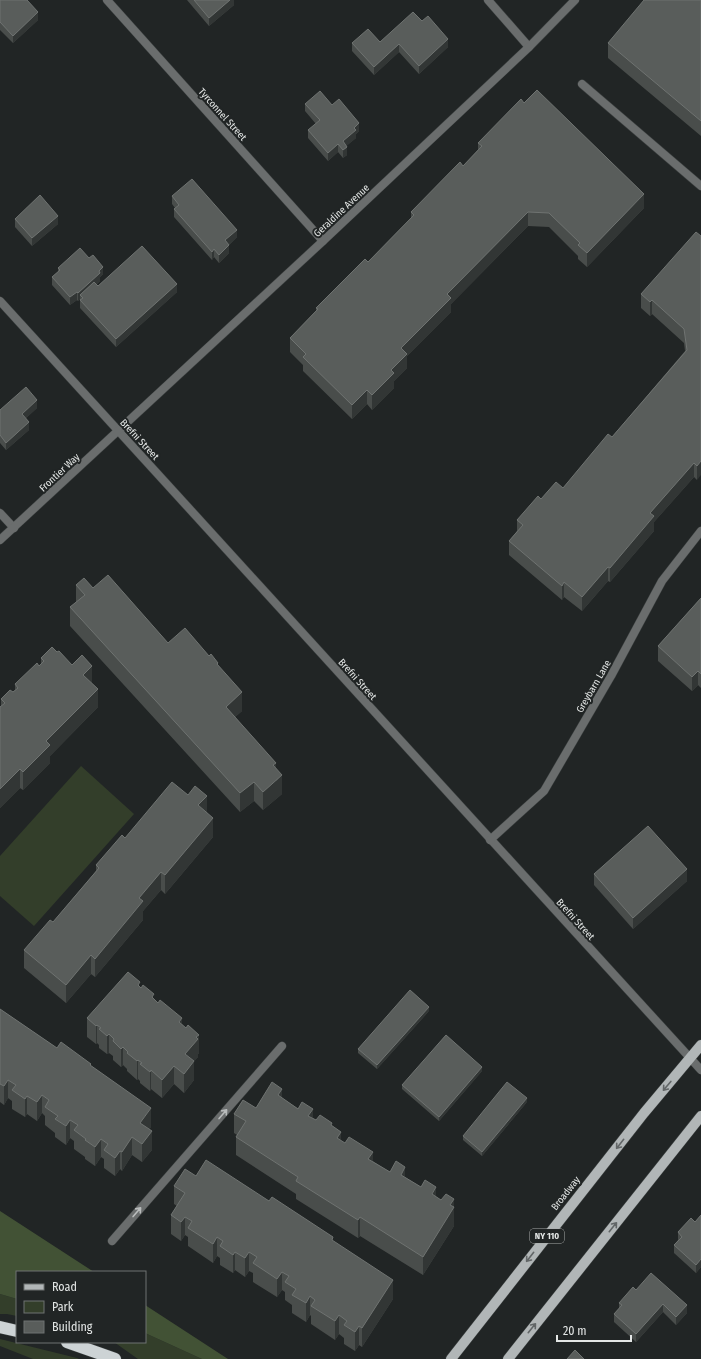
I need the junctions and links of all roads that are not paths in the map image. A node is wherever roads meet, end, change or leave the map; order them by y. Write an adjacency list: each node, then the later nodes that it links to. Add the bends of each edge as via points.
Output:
1 (107, 0): 7 (street, Tyrconnel Street)
2 (488, 0): 4 (street)
3 (575, 0): 4 (street, Geraldine Avenue)
4 (529, 47): 7 (street, Geraldine Avenue)
5 (582, 84): 6 (street)
6 (701, 186)
7 (323, 241): 9 (street, Geraldine Avenue)
8 (0, 301): 9 (street, Brefni Street)
9 (118, 431): 11 (street, Frontier Way); 14 (street, Brefni Street)
10 (0, 513): 11 (street)
11 (14, 528): 13 (street, Frontier Way)
12 (701, 530): 14 (street, Greybarn Lane, via 662,581 611,676 544,791)
13 (0, 540)
14 (490, 840): 17 (street, Brefni Street)
15 (701, 1045): 17 (main road, Broadway / NY 110)
16 (282, 1046): 20 (street, one-way to 16)
17 (690, 1058): 18 (street, Brefni Street); 25 (main road, Broadway / NY 110, one-way to 25)
18 (701, 1070)
19 (701, 1116): 26 (main road, one-way to 19)
20 (112, 1241)
21 (0, 1327): 22 (highway)
22 (16, 1331)
23 (70, 1343): 24 (highway)
24 (115, 1359)
25 (452, 1359)
26 (508, 1359)

